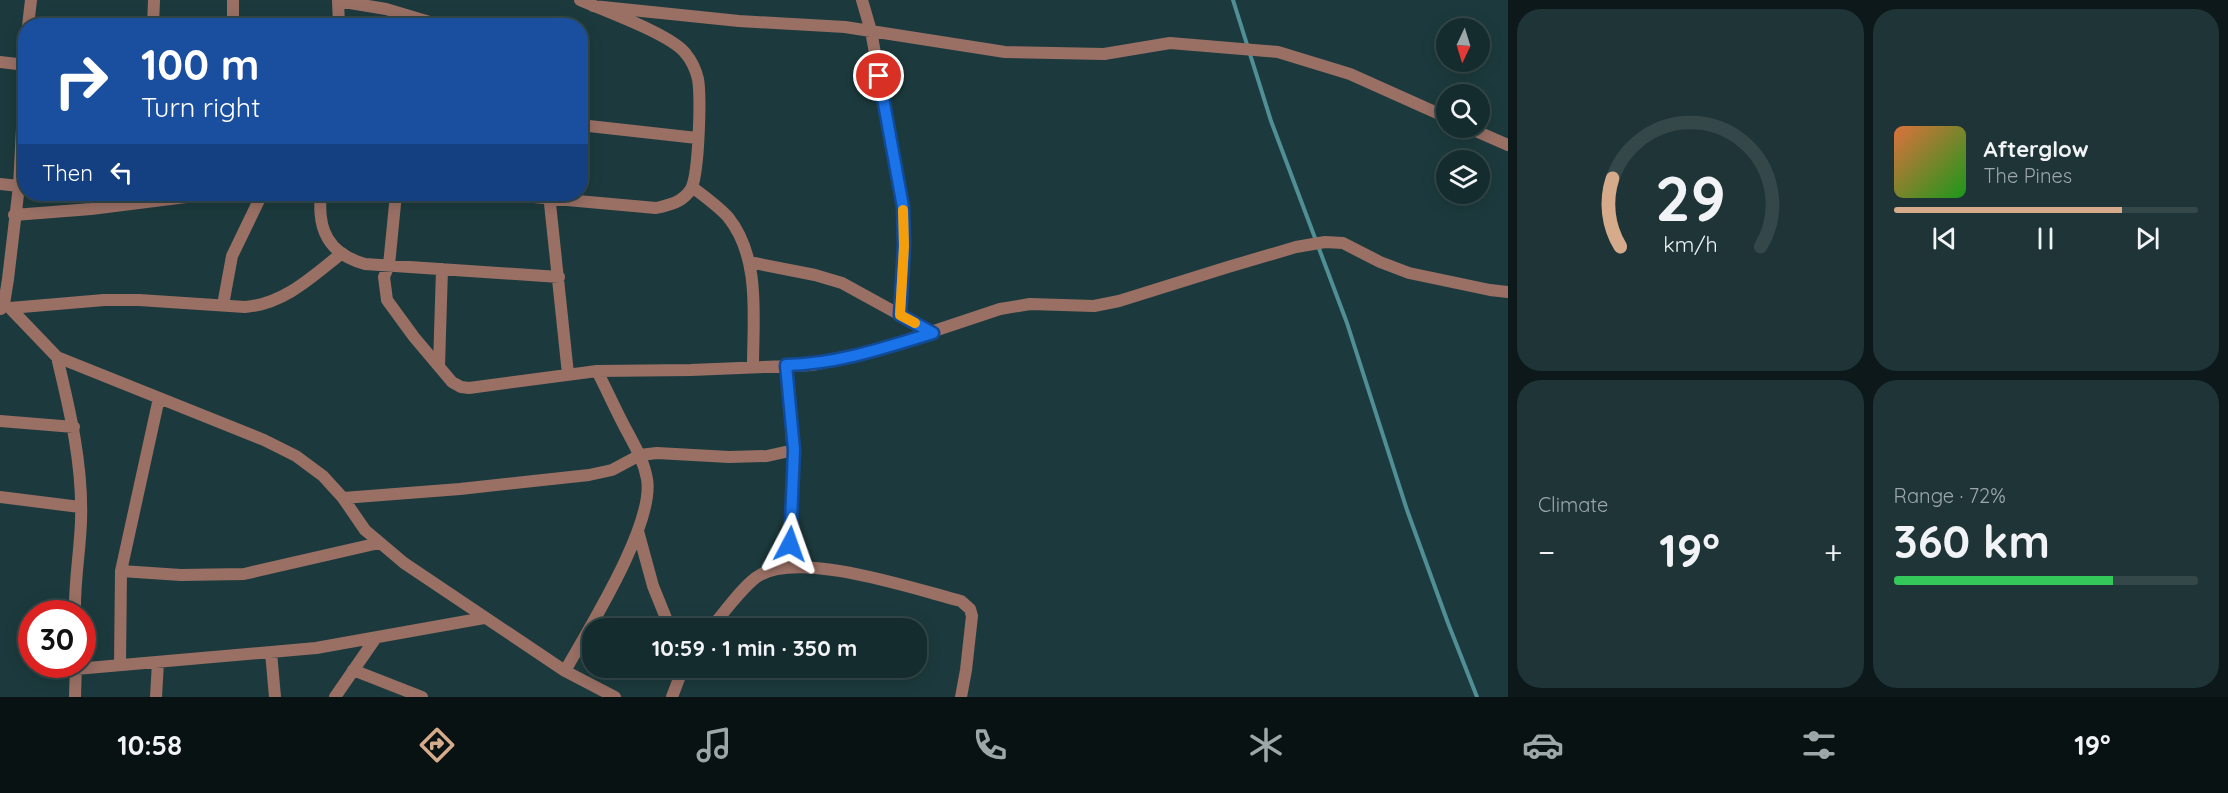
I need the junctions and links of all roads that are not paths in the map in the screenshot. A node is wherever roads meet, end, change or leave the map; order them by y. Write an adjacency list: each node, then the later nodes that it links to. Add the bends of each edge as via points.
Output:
1 (31, 0): 8 (street)
2 (154, 0): 9 (street)
3 (233, 0): 10 (street)
4 (580, 0): 7 (street)
5 (862, 0): 13 (street)
6 (338, 1): 11 (street); 12 (street, via 386,9)
7 (593, 6): 13 (street); 19 (street, via 669,40 685,52 697,77)
8 (29, 18)
9 (153, 18)
10 (233, 18)
11 (339, 18)
12 (406, 18)
13 (871, 31): 16 (street, via 1005,52 1104,54 1170,44 1278,52 1350,74); 40 (street, via 903,207)
14 (0, 62): 15 (street)
15 (18, 64)
16 (1436, 113)
17 (588, 126): 19 (street)
18 (1490, 137): 20 (street)
19 (697, 138): 23 (street)
20 (1508, 145)
21 (0, 184): 22 (street)
22 (18, 185)
23 (692, 187): 25 (street, via 676,203 656,208); 33 (street, via 738,231)
24 (18, 200): 31 (street)
25 (588, 200)
26 (158, 201): 31 (street)
27 (259, 201): 38 (street, via 232,256)
28 (320, 201): 32 (street, via 322,230)
29 (395, 201): 34 (street)
30 (551, 201): 36 (street)
31 (14, 214): 39 (street)
32 (342, 253): 34 (street, via 365,264); 38 (street, via 274,301 261,306)
33 (749, 262): 40 (street, via 842,283); 45 (street)
34 (389, 265): 35 (street); 44 (street, via 384,277 387,300)
35 (442, 269): 36 (street); 44 (street)
36 (559, 277): 47 (street)
37 (1508, 292): 41 (street, via 1409,273 1343,243 1325,242 1296,247 1119,301 1094,306 1030,304 1000,309)
38 (223, 305): 39 (street, via 104,300)
39 (4, 307): 42 (street)
40 (900, 315): 41 (street)
41 (933, 333): 43 (street, via 813,365)
42 (57, 357): 48 (street); 50 (street)
43 (786, 365): 45 (street); 51 (street)
44 (439, 366): 47 (street, via 452,382 469,388)
45 (753, 366): 46 (street)
46 (597, 371): 47 (street); 52 (street)
47 (568, 374)
48 (159, 398): 54 (street, via 296,456 323,476); 59 (street)
49 (0, 421): 50 (street)
50 (74, 427): 55 (street)
51 (794, 450): 52 (street, via 729,457); 58 (street, via 790,544)
52 (640, 455): 54 (street, via 612,470 589,475); 56 (street, via 648,490)
53 (0, 497): 55 (street)
54 (343, 498): 57 (street)
55 (80, 507): 60 (street)
56 (638, 531): 62 (street); 70 (street)
57 (379, 543): 59 (street, via 244,574); 61 (street)
58 (785, 567): 63 (street, via 757,576); 80 (street, via 837,570 967,605 972,616)
59 (121, 571): 67 (street)
60 (76, 600)
61 (484, 618): 64 (street); 70 (street)
62 (666, 618)
63 (720, 618)
64 (375, 639): 65 (street); 69 (street)
65 (271, 652): 66 (street); 76 (street)
66 (158, 662): 67 (street); 75 (street)
67 (120, 665): 68 (street)
68 (96, 666)
69 (353, 670): 77 (street); 78 (street)
70 (565, 671): 73 (street)
71 (76, 678): 74 (street)
72 (679, 678): 79 (street)
73 (606, 696)
74 (75, 697)
75 (156, 697)
76 (275, 697)
77 (335, 697)
78 (422, 697)
79 (672, 697)
80 (961, 697)

